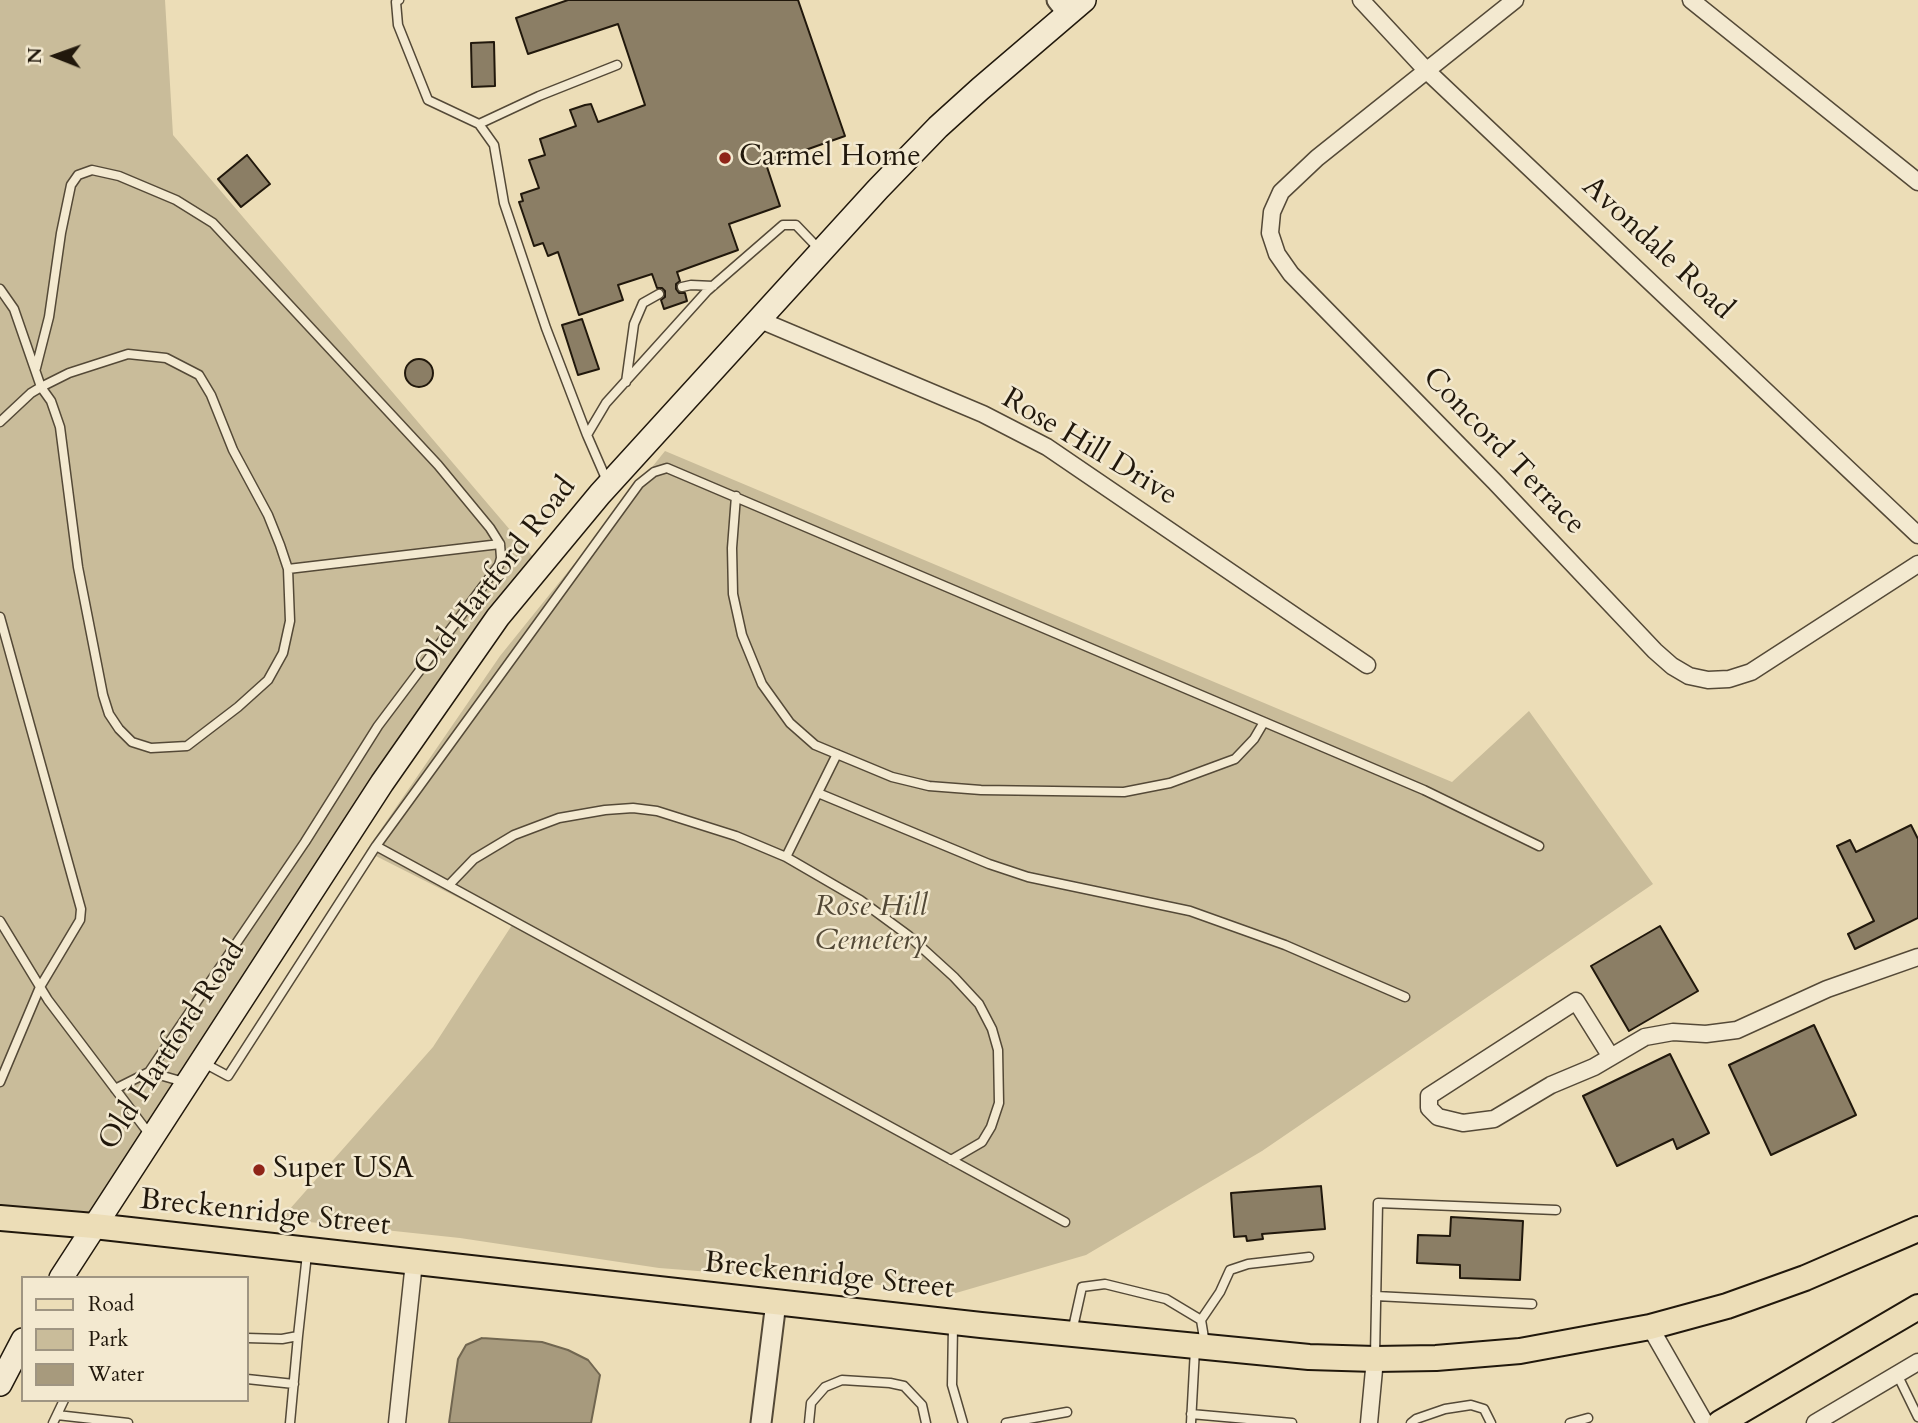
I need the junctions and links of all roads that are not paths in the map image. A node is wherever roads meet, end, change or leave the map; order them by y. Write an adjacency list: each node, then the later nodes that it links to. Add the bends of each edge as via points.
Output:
1 (399, 0): 8 (lane, via 398,25 428,100)
2 (1361, 0): 7 (street, Avondale Road)
3 (1515, 0): 7 (street, Concord Terrace)
4 (1691, 0): 9 (street)
5 (1070, 5): 10 (main road, Old Hartford Road, via 938,127)
6 (617, 65): 8 (lane)
7 (1427, 71): 23 (street, Avondale Road); 25 (street, Concord Terrace, via 1281,192 1272,212 1270,233 1277,254 1310,296 1655,651 1689,676 1729,679 1751,672)
8 (479, 124): 20 (lane, via 494,145 504,203)
9 (1918, 182)
10 (822, 251): 11 (lane, via 796,225 783,225); 15 (main road, Old Hartford Road)
11 (713, 286): 12 (lane); 17 (lane)
12 (682, 287)
13 (0, 289): 16 (lane, via 14,309)
14 (659, 294): 17 (lane, via 643,303 634,324)
15 (760, 320): 21 (main road, Old Hartford Road); 28 (street, Rose Hill Drive, via 983,414 1047,447)
16 (36, 368): 18 (lane); 24 (lane, via 71,186 78,175 92,170 119,176 176,200 214,223 438,465)
17 (626, 382): 20 (lane, via 606,403)
18 (41, 387): 19 (lane); 26 (lane, via 128,354 166,358 199,375 268,515); 26 (lane, via 60,427 71,525 103,695 109,714 132,742 151,748 187,746 268,680 283,653 290,621)
19 (0, 422)
20 (587, 435): 21 (lane)
21 (608, 485): 41 (main road, Old Hartford Road, via 498,617 447,688)
22 (736, 496): 29 (lane); 30 (lane, via 733,594 741,635 762,684 790,723 815,745); 32 (lane, via 667,468 639,484)
23 (1918, 535)
24 (500, 544): 26 (lane); 42 (lane, via 499,565 378,726)
25 (1918, 564)
26 (288, 569)
27 (0, 617): 38 (lane, via 81,909)
28 (1367, 665)
29 (1264, 722): 30 (lane, via 1235,759 1170,783 1124,792 929,786 892,777); 33 (lane, via 1424,790)
30 (837, 754): 31 (lane)
31 (818, 793): 34 (lane); 39 (lane, via 1028,877 1190,911 1243,929)
32 (376, 846): 35 (lane); 41 (lane, via 228,1076)
33 (1539, 846)
34 (786, 858): 35 (lane, via 736,836 657,811 605,810 559,818 514,835 474,859); 47 (lane, via 860,900 909,936 979,1004 998,1050 999,1103 982,1142)
35 (449, 886): 47 (lane)
36 (0, 921): 38 (lane)
37 (1918, 957): 40 (street, via 1826,989 1737,1030 1645,1037)
38 (40, 987): 43 (lane); 45 (lane)
39 (1405, 997)
40 (1611, 1057): 40 (street, via 1494,1119 1462,1123 1438,1118 1429,1108 1429,1096 1576,1001)
41 (201, 1062): 44 (main road, Old Hartford Road)
42 (149, 1072): 44 (lane); 45 (lane)
43 (0, 1082)
44 (187, 1083): 46 (main road, Old Hartford Road)
45 (115, 1089): 46 (lane)
46 (152, 1138): 51 (main road, Old Hartford Road)
47 (951, 1160): 50 (lane)
48 (1556, 1210): 57 (lane, via 1378,1202)
49 (0, 1218): 51 (main road, Breckenridge Street)
50 (1065, 1222)
51 (94, 1226): 53 (main road, Breckenridge Street); 56 (main road, Old Hartford Road)
52 (1918, 1229): 63 (main road, Breckenridge Street, via 1805,1278)
53 (307, 1250): 55 (main road, Breckenridge Street); 65 (lane)
54 (1310, 1257): 61 (lane, via 1230,1269)
55 (414, 1262): 58 (main road, Breckenridge Street); 83 (street)
56 (62, 1276)
57 (1376, 1296): 59 (lane); 69 (lane)
58 (776, 1302): 62 (main road, Breckenridge Street); 84 (street)
59 (1532, 1304)
60 (1918, 1307): 95 (main road)
61 (1201, 1320): 64 (lane, via 1166,1298 1105,1284 1082,1287); 68 (lane)
62 (953, 1322): 64 (main road, Breckenridge Street); 87 (lane, via 952,1385)
63 (1650, 1327): 69 (main road, Breckenridge Street, via 1520,1351); 94 (street)
64 (1072, 1334): 68 (main road, Breckenridge Street)
65 (298, 1336): 66 (lane); 74 (lane)
66 (248, 1338)
67 (21, 1344): 73 (main road)
68 (1200, 1346): 69 (main road, Breckenridge Street); 80 (lane)
69 (1375, 1359): 90 (street)
70 (1918, 1362): 71 (street)
71 (1897, 1374): 77 (lane); 96 (street)
72 (248, 1379): 74 (lane)
73 (0, 1384)
74 (294, 1384): 82 (lane)
75 (63, 1402): 79 (lane)
76 (1068, 1412): 88 (lane)
77 (1918, 1417)
78 (1588, 1418): 93 (lane)
79 (55, 1419): 81 (lane)
80 (1191, 1419): 89 (lane)
81 (128, 1423)
82 (290, 1423)
83 (397, 1423)
84 (761, 1423)
85 (809, 1423): 86 (lane, via 811,1403 825,1387 842,1380 904,1386 922,1405)
86 (926, 1423)
87 (963, 1423)
88 (1006, 1423)
89 (1292, 1423)
90 (1369, 1423)
91 (1411, 1423): 92 (lane, via 1445,1409 1471,1405 1483,1409)
92 (1490, 1423)
93 (1570, 1423)
94 (1705, 1423)
95 (1720, 1423)
96 (1815, 1423)

